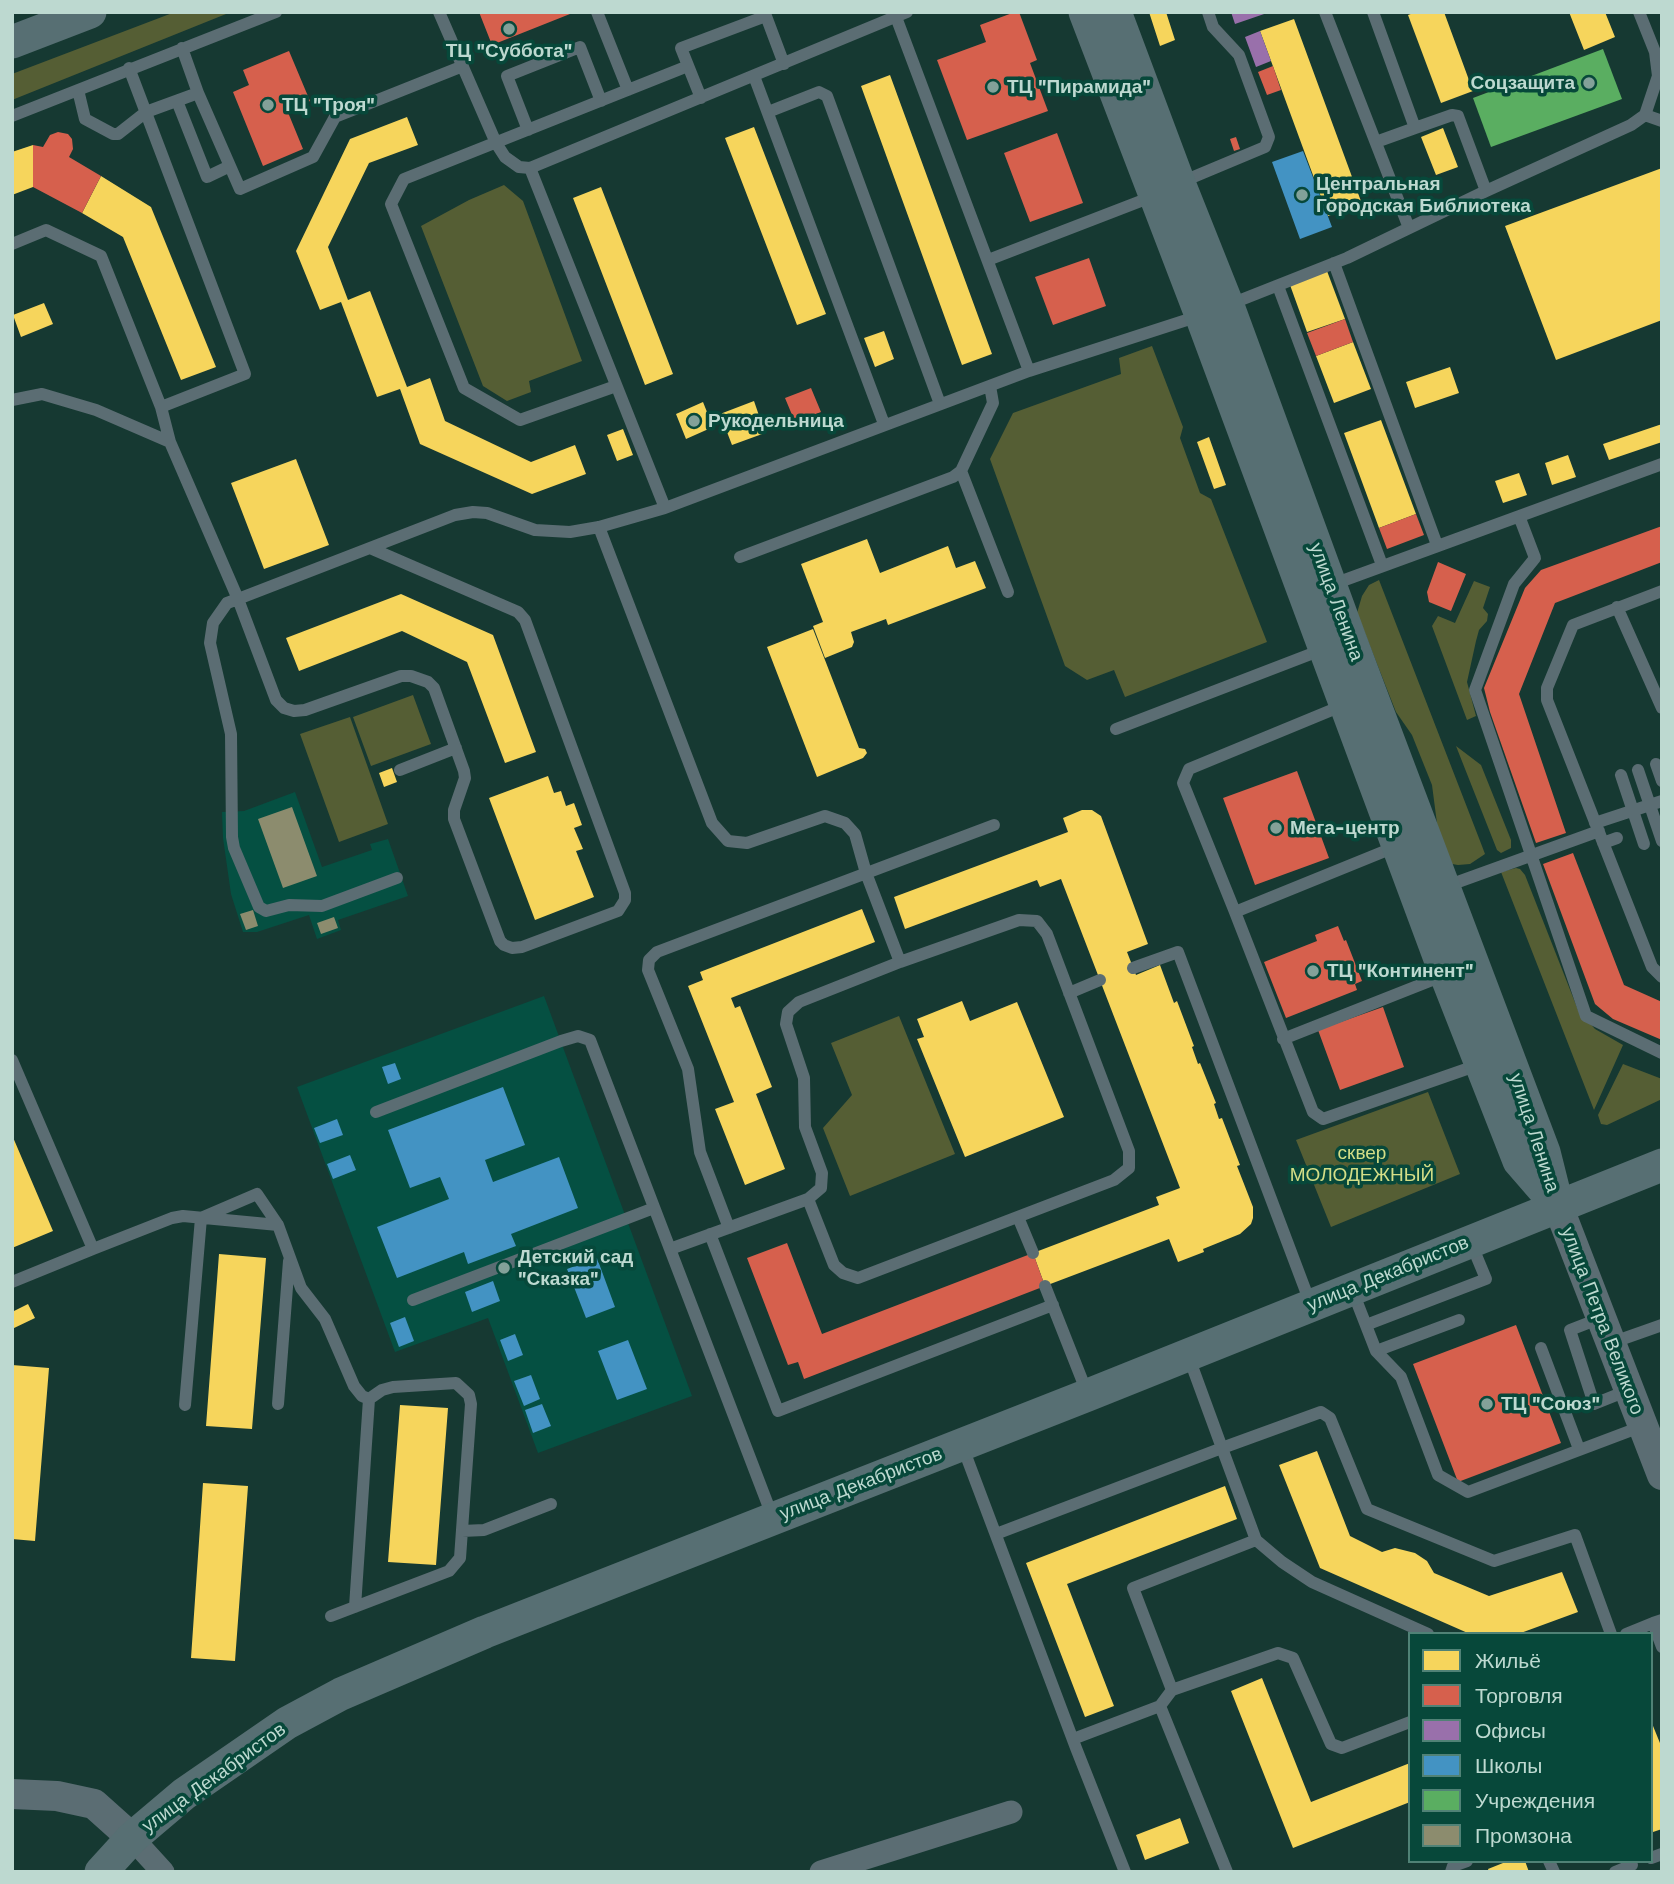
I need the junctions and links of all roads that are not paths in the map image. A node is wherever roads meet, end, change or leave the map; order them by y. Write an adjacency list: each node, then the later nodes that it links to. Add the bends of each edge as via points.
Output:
1 (90, 12): 12 (main road)
2 (276, 12): 13 (lane)
3 (439, 12): 16 (lane)
4 (597, 12): 21 (lane)
5 (1084, 12): 37 (main road, улица Ленина)
6 (1115, 12): 37 (main road, улица Ленина)
7 (1208, 12): 37 (lane, via 1213,27 1239,55 1269,137 1265,148)
8 (1325, 12): 33 (lane)
9 (1373, 12): 31 (lane)
10 (1639, 12): 14 (lane)
11 (902, 15): 15 (lane); 41 (lane)
12 (12, 42)
13 (182, 48): 18 (lane); 22 (lane)
14 (1659, 48): 28 (lane, via 1658,76)
15 (784, 64): 17 (lane, via 766,16 681,48); 19 (lane)
16 (463, 66): 34 (lane); 35 (lane, via 335,117 313,157 240,188)
17 (688, 66): 21 (lane); 23 (lane)
18 (129, 68): 20 (lane); 27 (lane)
19 (754, 76): 23 (lane); 26 (lane)
20 (78, 90): 27 (lane, via 85,119 113,135); 29 (lane)
21 (628, 90): 25 (lane)
22 (198, 93): 24 (lane); 35 (lane)
23 (701, 98): 36 (lane)
24 (177, 101): 27 (lane); 35 (lane, via 207,177)
25 (601, 101): 32 (lane); 32 (lane, via 580,47 507,76)
26 (768, 111): 49 (lane, via 819,92 827,96); 51 (lane)
27 (146, 112): 50 (lane, via 245,374)
28 (1645, 115): 30 (lane); 38 (lane)
29 (12, 116)
30 (1662, 121)
31 (1415, 128): 33 (lane); 38 (lane, via 1458,116)
32 (528, 130): 34 (lane)
33 (1376, 142): 39 (lane)
34 (496, 143): 36 (lane, via 519,167); 46 (lane, via 404,179 391,204 464,388 520,420)
35 (230, 166)
36 (530, 167): 46 (lane)
37 (1166, 190): 41 (lane); 44 (main road, улица Ленина)
38 (1486, 191): 39 (lane)
39 (1409, 228): 42 (lane)
40 (12, 244): 50 (lane, via 46,230 101,256)
41 (988, 260): 45 (lane)
42 (1334, 263): 43 (lane); 58 (lane)
43 (1278, 286): 44 (lane); 61 (lane)
44 (1214, 311): 45 (lane); 62 (main road, улица Ленина); 67 (main road, улица Ленина)
45 (1029, 371): 47 (lane)
46 (616, 386): 55 (lane)
47 (990, 386): 49 (lane); 54 (lane, via 993,403)
48 (12, 400): 52 (lane, via 42,394 96,410)
49 (940, 404): 51 (lane)
50 (161, 407): 52 (lane)
51 (884, 424): 55 (lane)
52 (170, 442): 65 (lane)
53 (1662, 464): 56 (lane)
54 (961, 471): 60 (lane); 64 (lane)
55 (666, 508): 57 (lane)
56 (1519, 516): 58 (lane); 85 (lane, via 1535,558 1514,584 1475,690)
57 (599, 527): 59 (lane, via 570,532 535,530 472,512); 86 (lane, via 712,823 728,841 747,843 825,816 845,823 855,834)
58 (1437, 545): 61 (lane)
59 (370, 548): 65 (lane); 71 (lane, via 517,612 525,620 625,893 618,911 522,947 504,945 454,818 465,778)
60 (740, 557)
61 (1382, 565): 62 (lane)
62 (1331, 585): 67 (main road, улица Ленина)
63 (1662, 591): 66 (lane)
64 (1007, 592)
65 (238, 599): 71 (lane, via 276,701 284,708 305,710 411,676 434,688); 87 (lane, via 222,608 213,623 210,643 231,734 234,848 259,906 266,911 289,905 322,906)
66 (1617, 607): 69 (lane); 80 (lane, via 1573,625 1547,688 1547,701)
67 (1337, 644): 68 (main road, улица Ленина); 70 (lane); 88 (main road, улица Ленина)
68 (1344, 705): 84 (main road, улица Ленина); 89 (lane, via 1189,769 1183,783)
69 (1662, 708)
70 (1116, 729)
71 (456, 748): 73 (lane)
72 (1656, 764): 76 (lane)
73 (400, 770)
74 (1637, 770): 77 (lane)
75 (1621, 775): 78 (lane)
76 (1662, 781)
77 (1656, 803): 78 (lane); 82 (lane)
78 (1633, 810): 80 (lane); 83 (lane)
79 (994, 825): 86 (lane)
80 (1599, 832): 81 (lane); 85 (lane); 93 (lane, via 1652,967)
81 (1617, 838)
82 (1662, 841)
83 (1644, 844)
84 (1399, 845): 89 (lane); 92 (main road, улица Ленина)
85 (1531, 856): 88 (lane); 97 (lane, via 1586,1016)
86 (866, 873): 90 (lane); 108 (lane, via 657,951 649,960 648,970 688,1069 700,1153)
87 (397, 878)
88 (1444, 887): 103 (main road, улица Ленина, via 1544,1153)
89 (1235, 912): 96 (lane)
90 (900, 962): 95 (lane, via 1019,920 1037,921 1047,934); 102 (lane, via 799,1002 788,1012 786,1024 804,1078 805,1127 822,1173 821,1188)
91 (1133, 968): 120 (lane, via 1178,951)
92 (1446, 975): 96 (lane); 99 (main road, улица Ленина)
93 (1662, 977)
94 (1100, 980): 95 (lane)
95 (1069, 993): 105 (lane, via 1129,1151 1129,1168 1114,1180)
96 (1283, 1039): 99 (lane, via 1313,1112 1324,1118)
97 (1662, 1053)
98 (12, 1060): 111 (lane)
99 (1481, 1064): 103 (main road, улица Ленина, via 1519,1161)
100 (376, 1112): 104 (lane, via 561,1041 578,1036 590,1040)
101 (1662, 1165): 103 (main road, улица Декабристов)
102 (807, 1199): 105 (lane, via 834,1265 858,1278); 108 (lane)
103 (1558, 1206): 110 (main road, улица Декабристов); 124 (street, улица Петра Великого)
104 (654, 1208): 112 (lane); 118 (lane)
105 (1018, 1217): 113 (lane)
106 (201, 1218): 107 (lane); 107 (lane, via 257,1194); 111 (lane, via 172,1218); 132 (lane)
107 (278, 1225): 114 (lane)
108 (729, 1228): 109 (lane)
109 (710, 1234): 112 (lane); 119 (lane, via 778,1411)
110 (1471, 1241): 117 (main road, улица Декабристов); 122 (lane, via 1486,1279)
111 (93, 1249): 115 (lane)
112 (670, 1249): 139 (lane)
113 (1032, 1253)
114 (290, 1257): 130 (lane, via 301,1288 325,1319 354,1386); 131 (lane)
115 (12, 1282)
116 (1045, 1286): 119 (lane)
117 (1352, 1288): 120 (main road, улица Декабристов); 122 (lane)
118 (413, 1300)
119 (1052, 1305): 129 (lane)
120 (1311, 1305): 127 (main road, улица Декабристов)
121 (1459, 1320): 126 (lane)
122 (1366, 1325): 126 (lane)
123 (1662, 1325): 124 (lane)
124 (1606, 1331): 128 (street, улица Петра Великого); 128 (lane, via 1570,1330 1594,1404)
125 (1541, 1348): 136 (lane)
126 (1376, 1350): 136 (lane, via 1401,1377 1438,1475 1468,1492)
127 (1188, 1354): 129 (main road, улица Декабристов); 135 (lane)
128 (1629, 1390): 133 (street, улица Петра Великого)
129 (1088, 1395): 134 (main road, улица Декабристов)
130 (369, 1399): 140 (lane, via 393,1387 448,1382 464,1387 471,1404); 143 (lane)
131 (278, 1404)
132 (186, 1405)
133 (1643, 1426): 136 (lane); 137 (street, улица Петра Великого)
134 (962, 1445): 139 (main road, улица Декабристов); 141 (lane)
135 (1222, 1448): 141 (lane); 142 (lane); 147 (lane, via 1321,1412 1330,1419 1367,1509 1493,1560 1575,1535)
136 (1579, 1449)
137 (1659, 1462)
138 (551, 1504): 140 (lane, via 484,1530)
139 (773, 1518): 156 (main road, улица Декабристов, via 485,1632 341,1695 237,1756)
140 (462, 1531): 143 (lane, via 460,1558 449,1571)
141 (996, 1534): 153 (lane)
142 (1256, 1540): 146 (lane, via 1312,1582); 150 (lane, via 1133,1588)
143 (355, 1607): 144 (lane)
144 (331, 1616)
145 (1657, 1622): 148 (lane); 149 (lane)
146 (1424, 1632)
147 (1610, 1632)
148 (1631, 1632)
149 (1662, 1647)
150 (1172, 1690): 151 (lane); 152 (lane, via 1278,1653 1293,1658 1331,1744 1342,1748)
151 (1160, 1706): 153 (lane); 162 (lane)
152 (1408, 1723)
153 (1073, 1740): 161 (lane)
154 (12, 1794): 156 (street, via 94,1804)
155 (1011, 1812): 160 (street)
156 (132, 1838): 158 (main road, улица Декабристов); 159 (street)
157 (1635, 1863): 163 (lane)
158 (101, 1872)
159 (163, 1872)
160 (821, 1872)
161 (1125, 1872)
162 (1227, 1872)
163 (1615, 1872)

